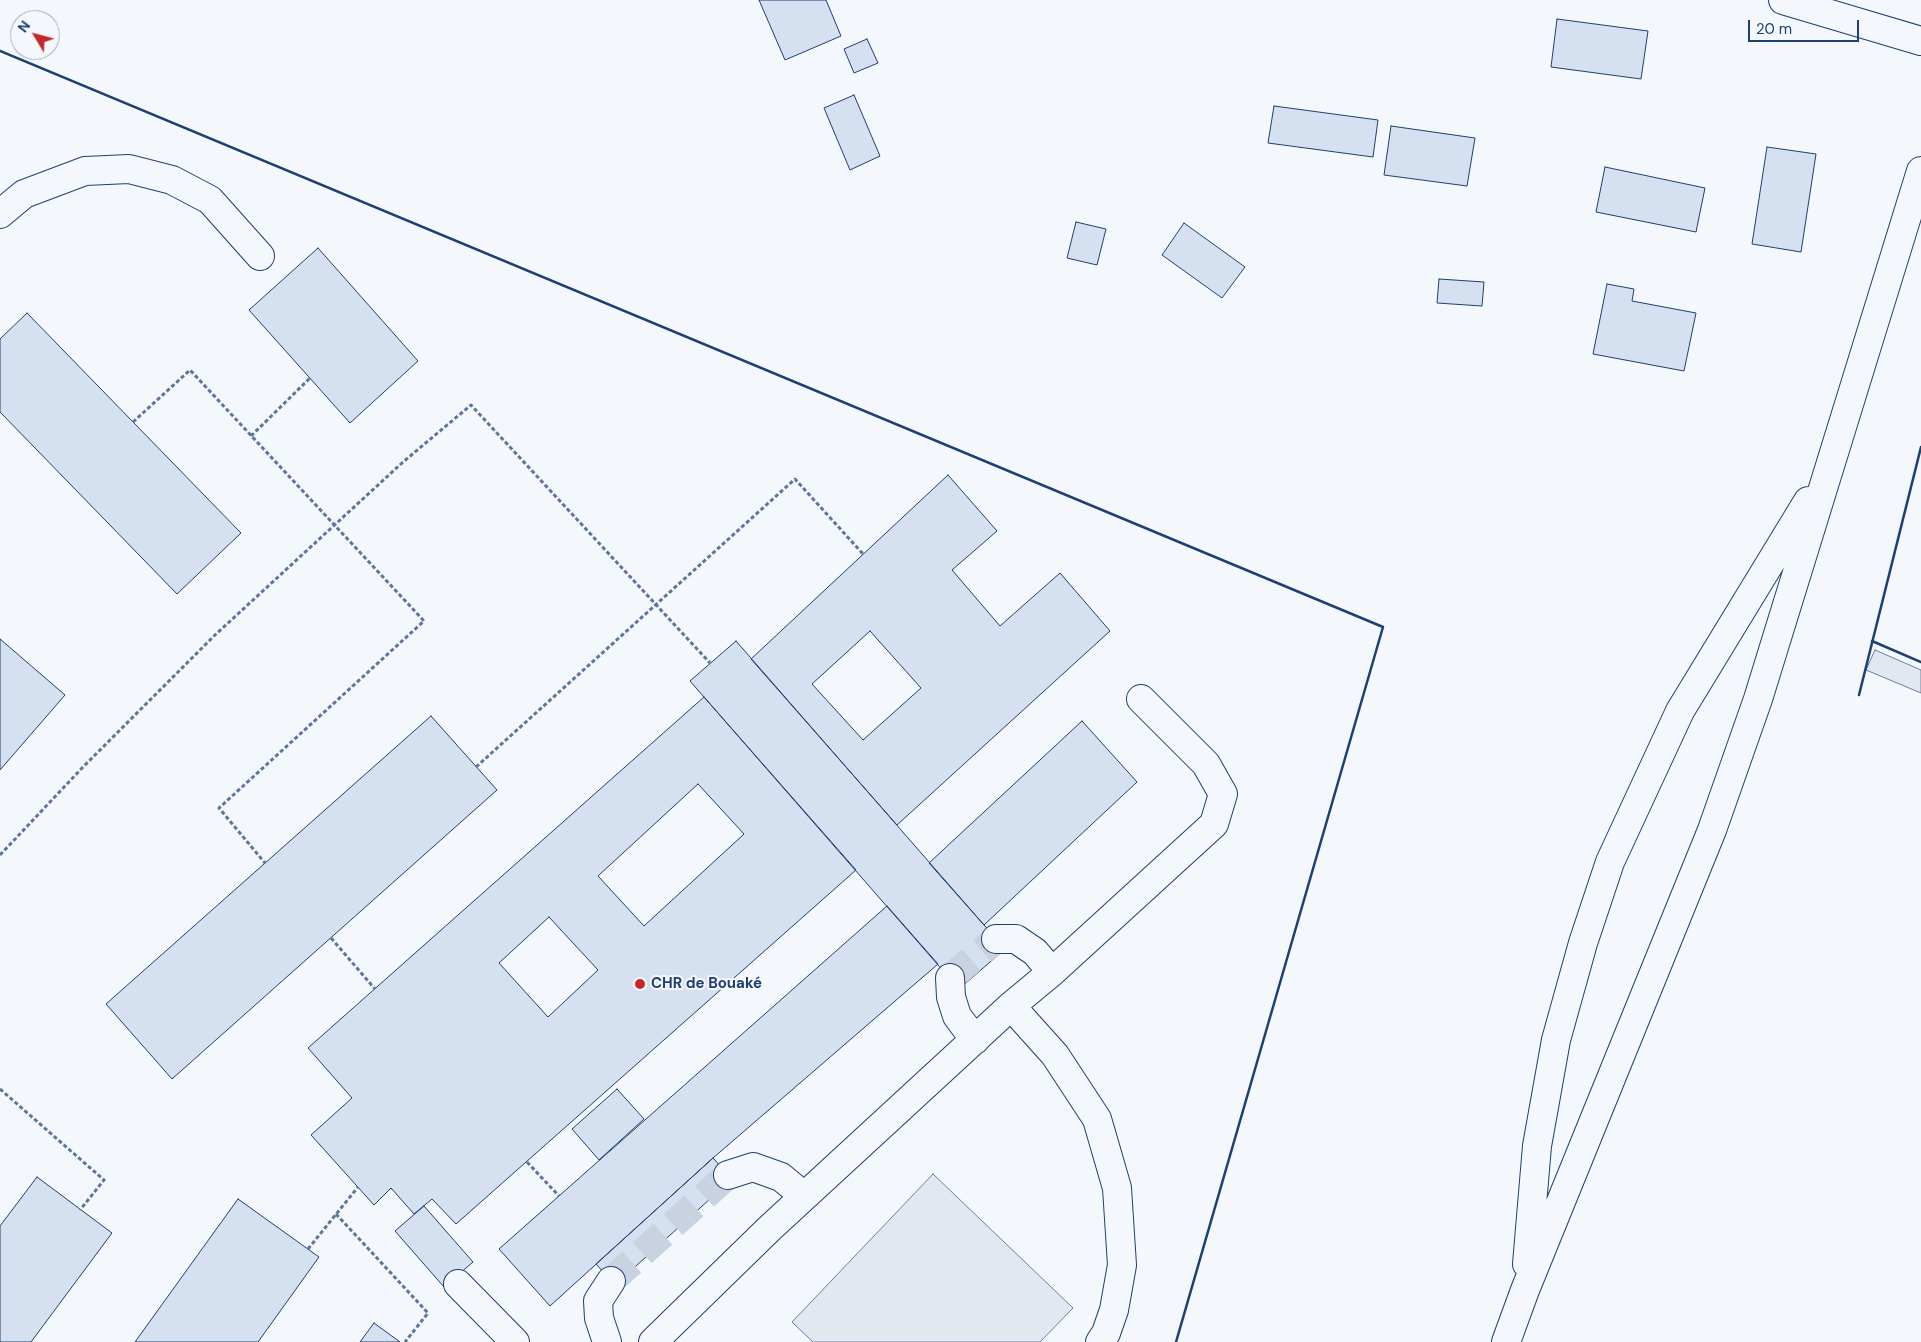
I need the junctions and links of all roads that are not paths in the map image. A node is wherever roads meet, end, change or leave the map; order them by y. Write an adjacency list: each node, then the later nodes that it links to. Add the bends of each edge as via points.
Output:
1 (1783, 0): 2 (main road)
2 (1921, 41)
3 (1921, 170): 6 (main road)
4 (0, 214): 5 (main road, via 24,194 85,171 129,168 172,180 210,200)
5 (260, 256)
6 (1829, 466): 17 (main road, via 1758,699 1712,830); 17 (main road, via 1680,711 1610,862 1582,943 1556,1040 1537,1146)
7 (1141, 699): 9 (main road, via 1206,764 1223,794 1214,824)
8 (996, 938): 9 (main road, via 1016,939 1035,952)
9 (1052, 972): 11 (main road)
10 (950, 978): 12 (main road, via 957,1016)
11 (1010, 1006): 12 (main road); 21 (main road, via 1055,1055 1097,1119 1117,1188 1122,1265 1114,1310)
12 (975, 1040): 14 (main road)
13 (728, 1175): 14 (main road, via 753,1167 781,1177)
14 (804, 1196): 20 (main road)
15 (611, 1281): 19 (main road, via 598,1301)
16 (458, 1284): 18 (main road)
17 (1525, 1290): 22 (main road)
18 (515, 1342)
19 (606, 1342)
20 (653, 1342)
21 (1100, 1342)
22 (1506, 1342)

